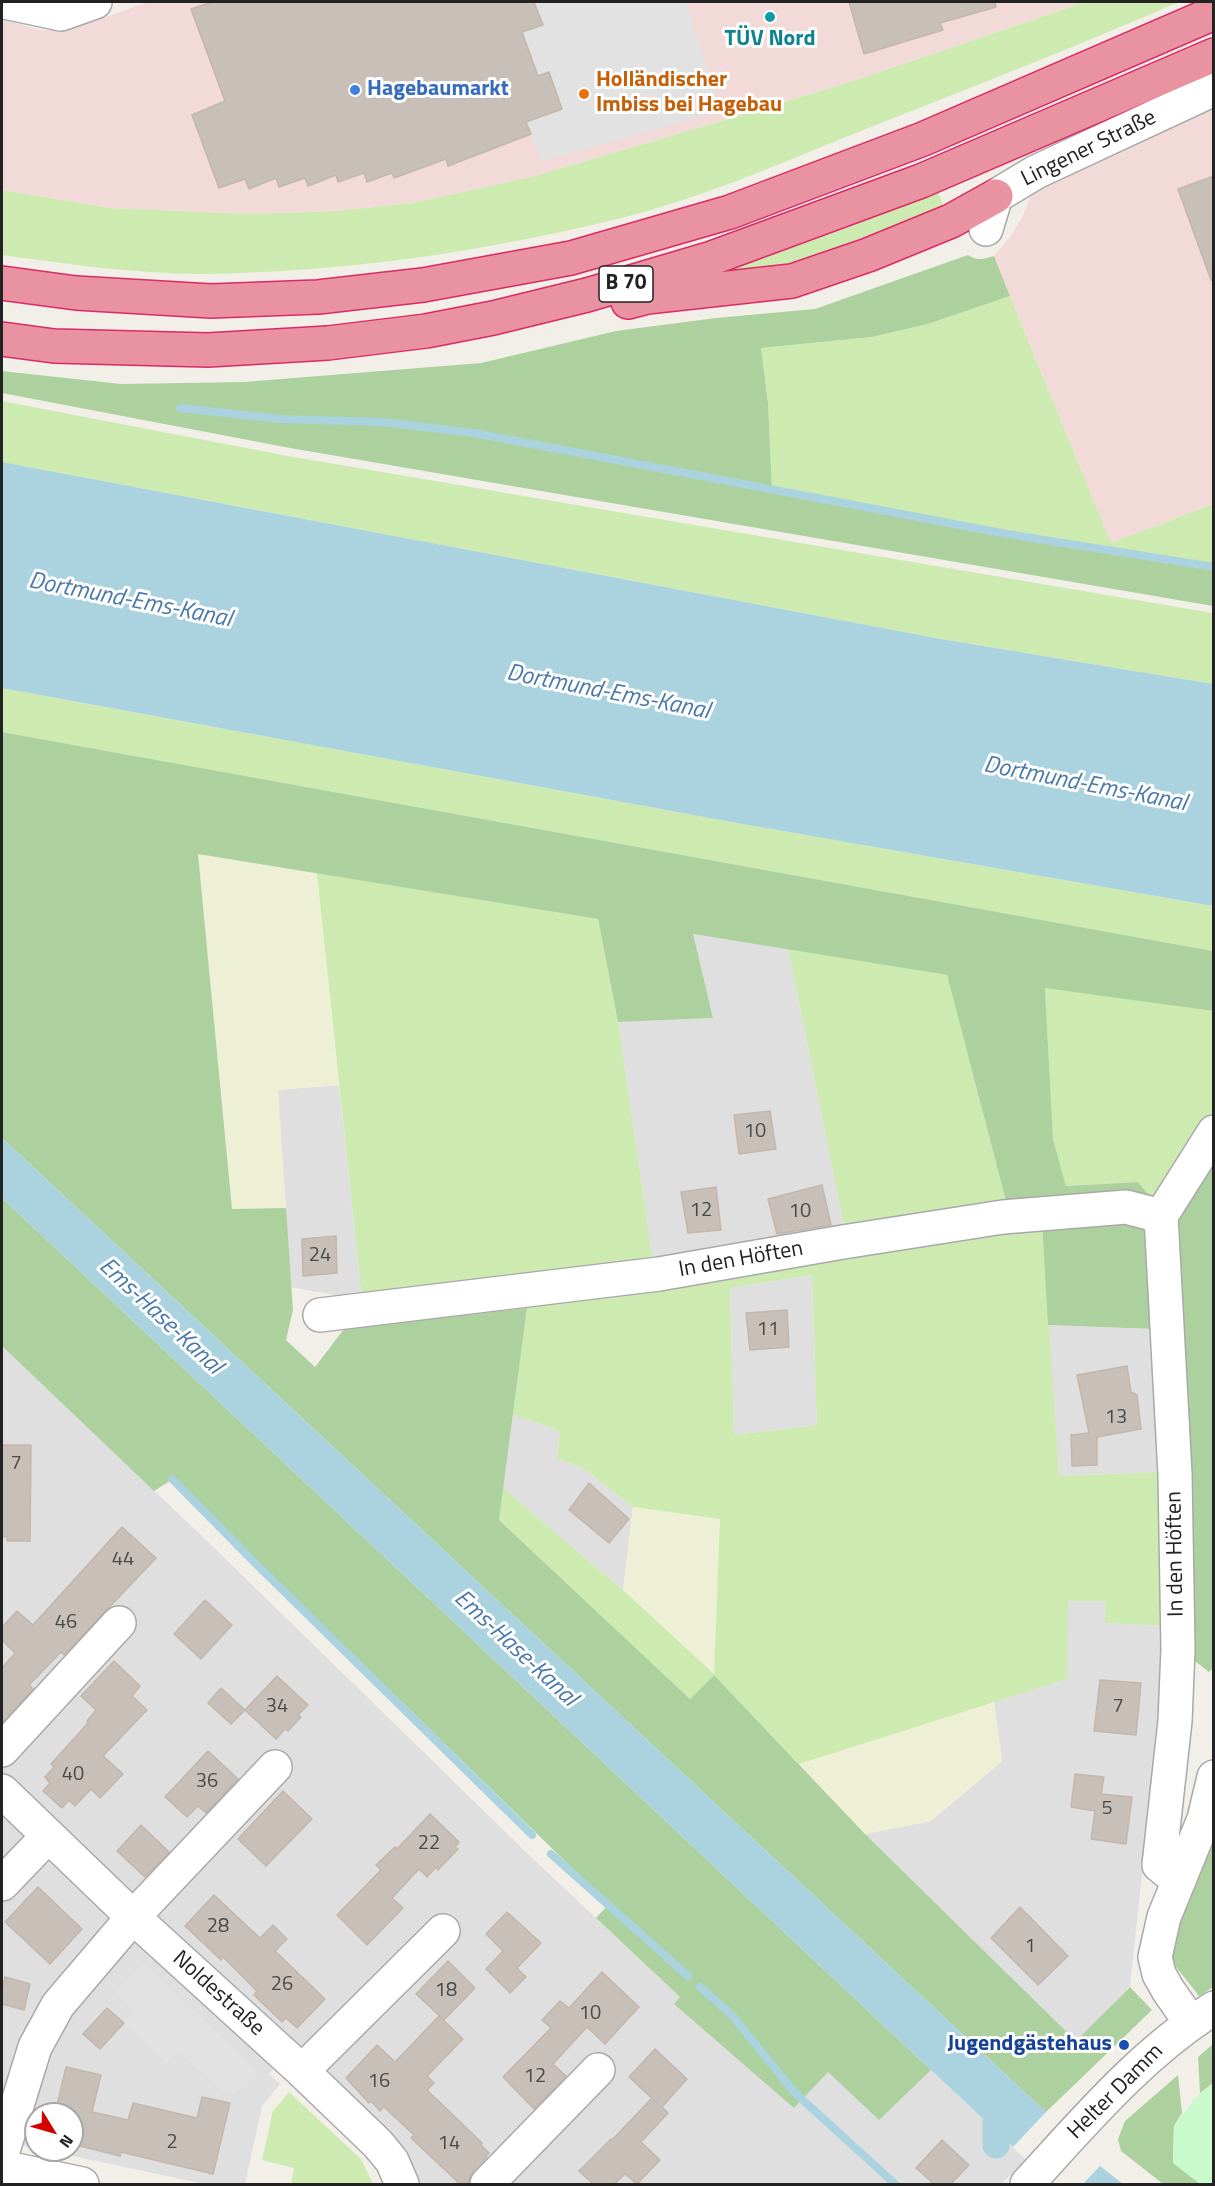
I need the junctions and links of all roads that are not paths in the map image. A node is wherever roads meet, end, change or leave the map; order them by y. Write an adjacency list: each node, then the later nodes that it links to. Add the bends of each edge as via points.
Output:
1 (5, 2): 2 (street, via 61,14)
2 (95, 2)
3 (1214, 13): 8 (highway, B 70, via 902,147 730,212 571,258 423,285 318,297 211,301 76,293)
4 (1214, 55): 9 (highway, B 70, via 921,181 712,258 493,318)
5 (1214, 89): 6 (street, Lingener Straße, via 1036,172)
6 (996, 196): 7 (street, Lingener Straße); 9 (highway, via 899,243 792,281 647,297 458,342)
7 (986, 229)
8 (2, 283)
9 (370, 338): 10 (highway, B 70, via 208,350 54,346)
10 (2, 339)
11 (1214, 1132): 12 (street)
12 (1161, 1216): 13 (street, In den Höften, via 1126,1207 1003,1217 659,1274); 20 (street, In den Höften, via 1175,1474 1178,1649 1175,1721 1159,1865)
13 (320, 1315)
14 (119, 1623): 15 (street)
15 (2, 1750)
16 (275, 1767): 22 (street)
17 (1214, 1777): 20 (street, via 1204,1819)
18 (2, 1791): 19 (street, Noldestraße)
19 (48, 1836): 21 (street); 22 (street, Noldestraße)
20 (1179, 1881): 24 (street, via 1164,1917 1155,1957 1168,1990)
21 (2, 1884)
22 (133, 1917): 26 (street, Noldestraße); 27 (street, via 58,2005 35,2047)
23 (443, 1931): 26 (street)
24 (1202, 2015): 31 (street, Helter Damm, via 1138,2067)
25 (598, 2070): 30 (street)
26 (302, 2071): 29 (street, Noldestraße, via 378,2144 392,2161)
27 (13, 2169): 28 (street)
28 (82, 2184)
29 (402, 2184)
30 (487, 2184)
31 (1027, 2184)

